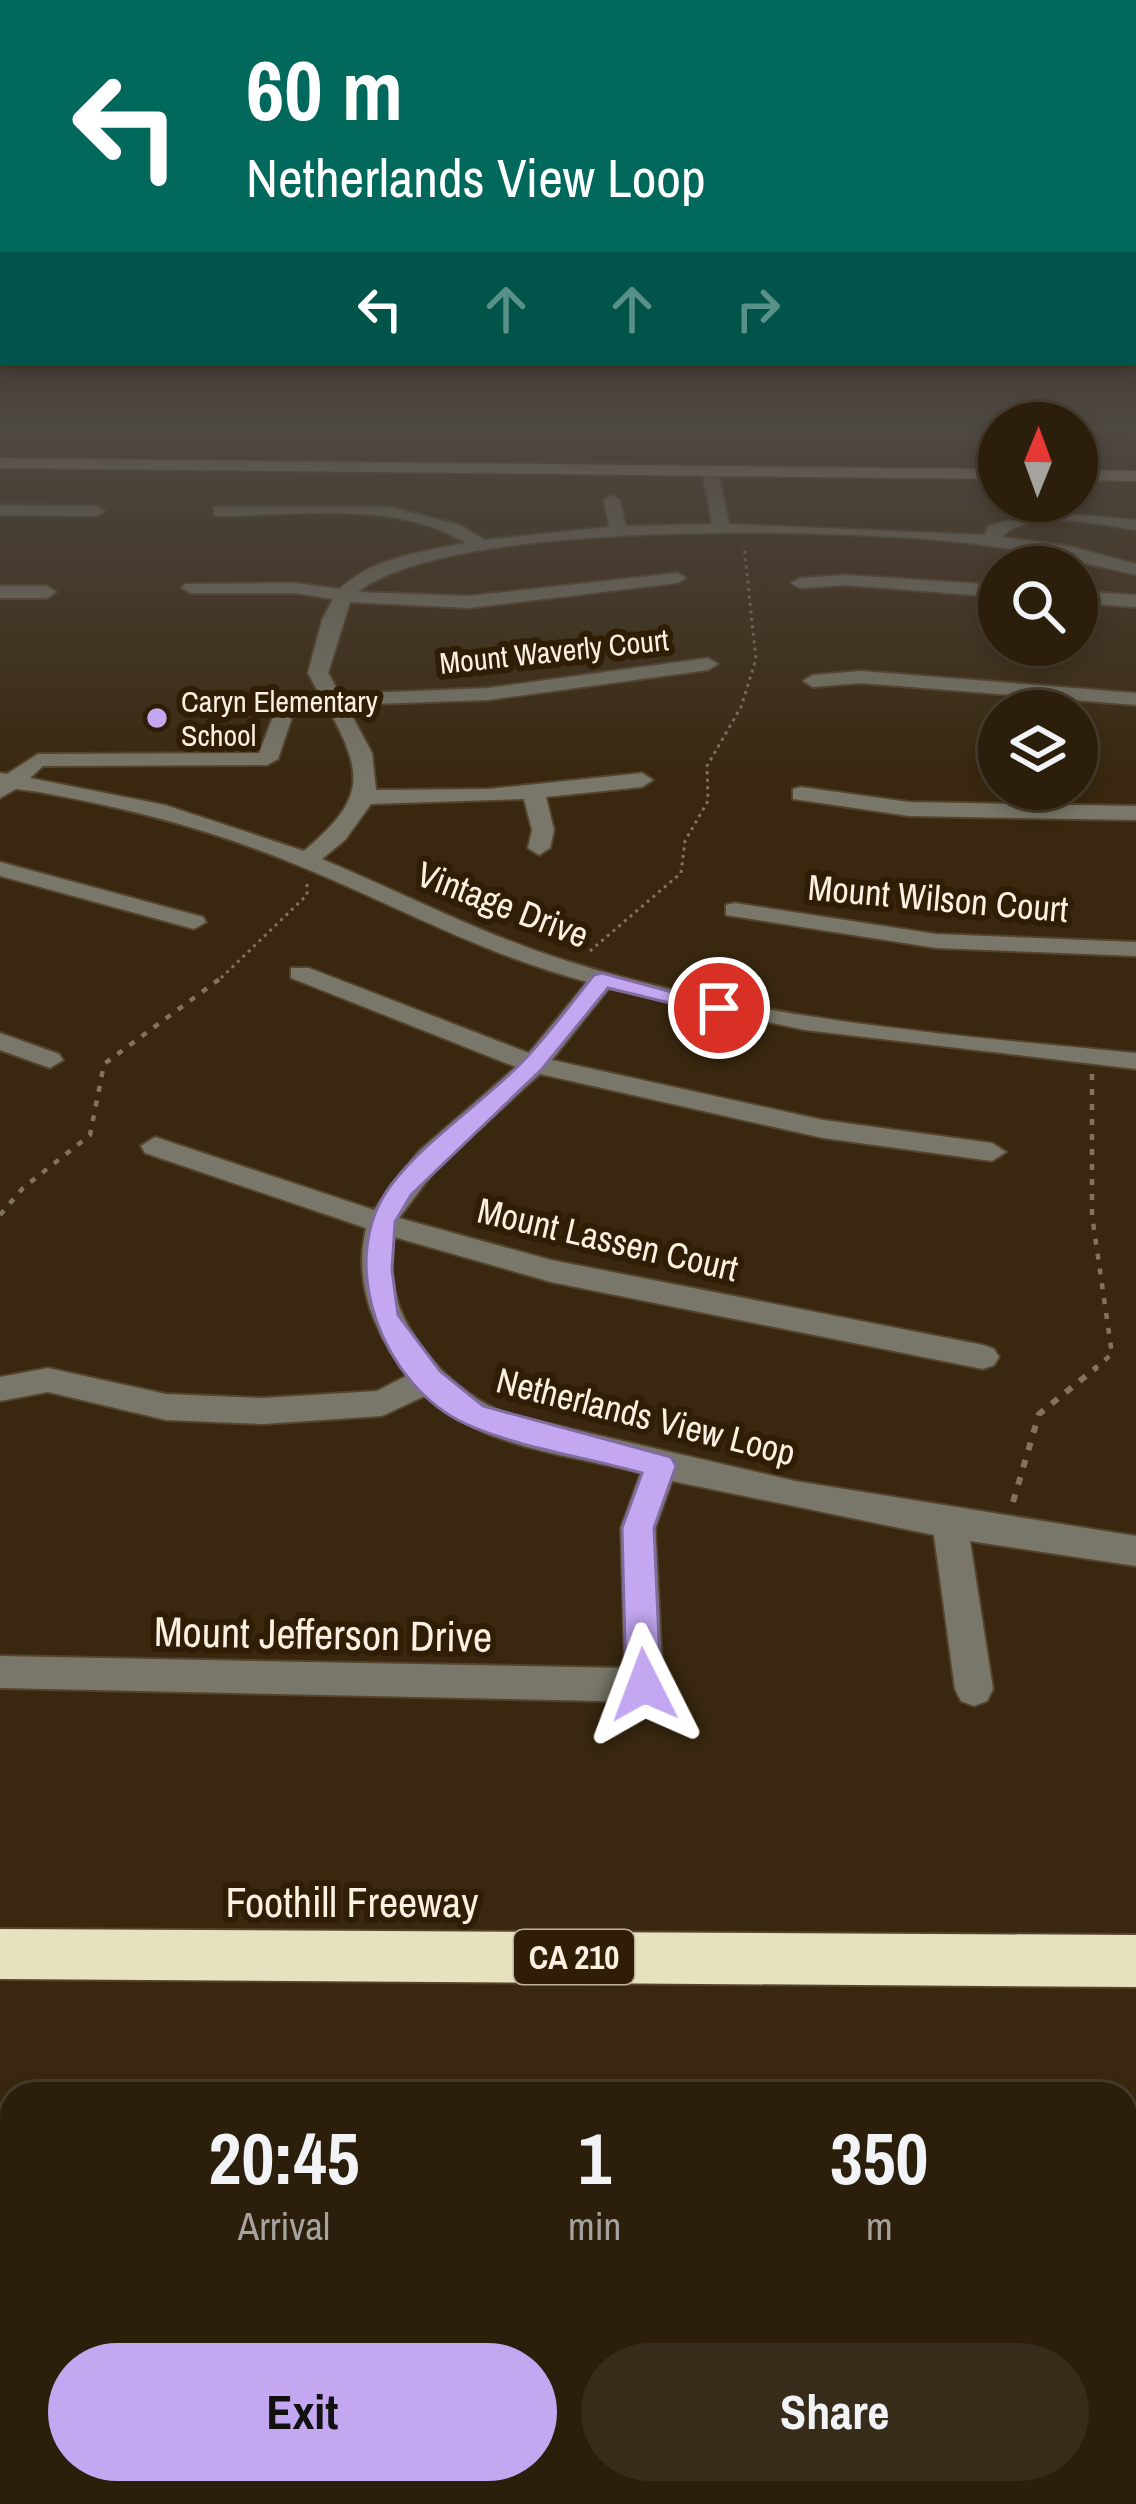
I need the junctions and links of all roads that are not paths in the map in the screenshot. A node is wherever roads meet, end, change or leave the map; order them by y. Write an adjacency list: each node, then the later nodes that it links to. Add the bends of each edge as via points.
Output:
1 (470, 545): 10 (street, via 394,563)
2 (1017, 545): 3 (street)
3 (1136, 570)
4 (677, 578): 10 (street, via 469,602)
5 (800, 583): 7 (street)
6 (191, 588): 10 (street)
7 (978, 590)
8 (0, 592): 9 (street)
9 (47, 592)
10 (343, 594): 16 (street, via 318,674)
11 (1098, 598): 12 (street)
12 (1136, 601)
13 (708, 664): 16 (street, Mount Waverly Court, via 488,694)
14 (812, 681): 15 (street, via 860,677)
15 (1136, 699)
16 (334, 701): 18 (street, Mount Waverly Court, via 287,709 267,759 30,762); 21 (street, via 367,771)
17 (642, 780): 19 (street)
18 (4, 784): 24 (street, Vintage Drive, via 196,821)
19 (534, 793): 21 (street); 23 (street, via 543,830)
20 (801, 794): 22 (street, via 909,809)
21 (366, 797): 24 (street, via 358,816)
22 (1136, 813)
23 (538, 848)
24 (307, 860): 29 (street, Vintage Drive, via 480,940)
25 (0, 869): 27 (street)
26 (734, 910): 28 (street, Mount Wilson Court, via 936,940)
27 (194, 922)
28 (1136, 949)
29 (596, 965): 33 (street, Vintage Drive, via 758,1017); 34 (street)
30 (300, 973): 34 (street)
31 (0, 1041): 32 (street)
32 (50, 1060)
33 (1136, 1060)
34 (534, 1064): 36 (street, via 823,1129); 37 (street, via 401,1190)
35 (155, 1147): 37 (street, Mount Lassen Court)
36 (992, 1152)
37 (382, 1222): 38 (street, Mount Lassen Court, via 550,1271); 39 (street, Netherlands View Loop, via 385,1317)
38 (982, 1357)
39 (430, 1379): 40 (street, via 382,1403 263,1411 166,1407 49,1381); 41 (street, Netherlands View Loop, via 473,1415)
40 (0, 1389)
41 (660, 1466): 42 (street, Netherlands View Loop); 44 (street, Mount Jefferson Drive, via 638,1528 644,1685)
42 (950, 1527): 43 (street, Netherlands View Loop); 45 (street)
43 (1136, 1550)
44 (0, 1672)
45 (974, 1689)
46 (0, 1954): 47 (highway, Foothill Freeway / CA 210)
47 (1136, 1960)

